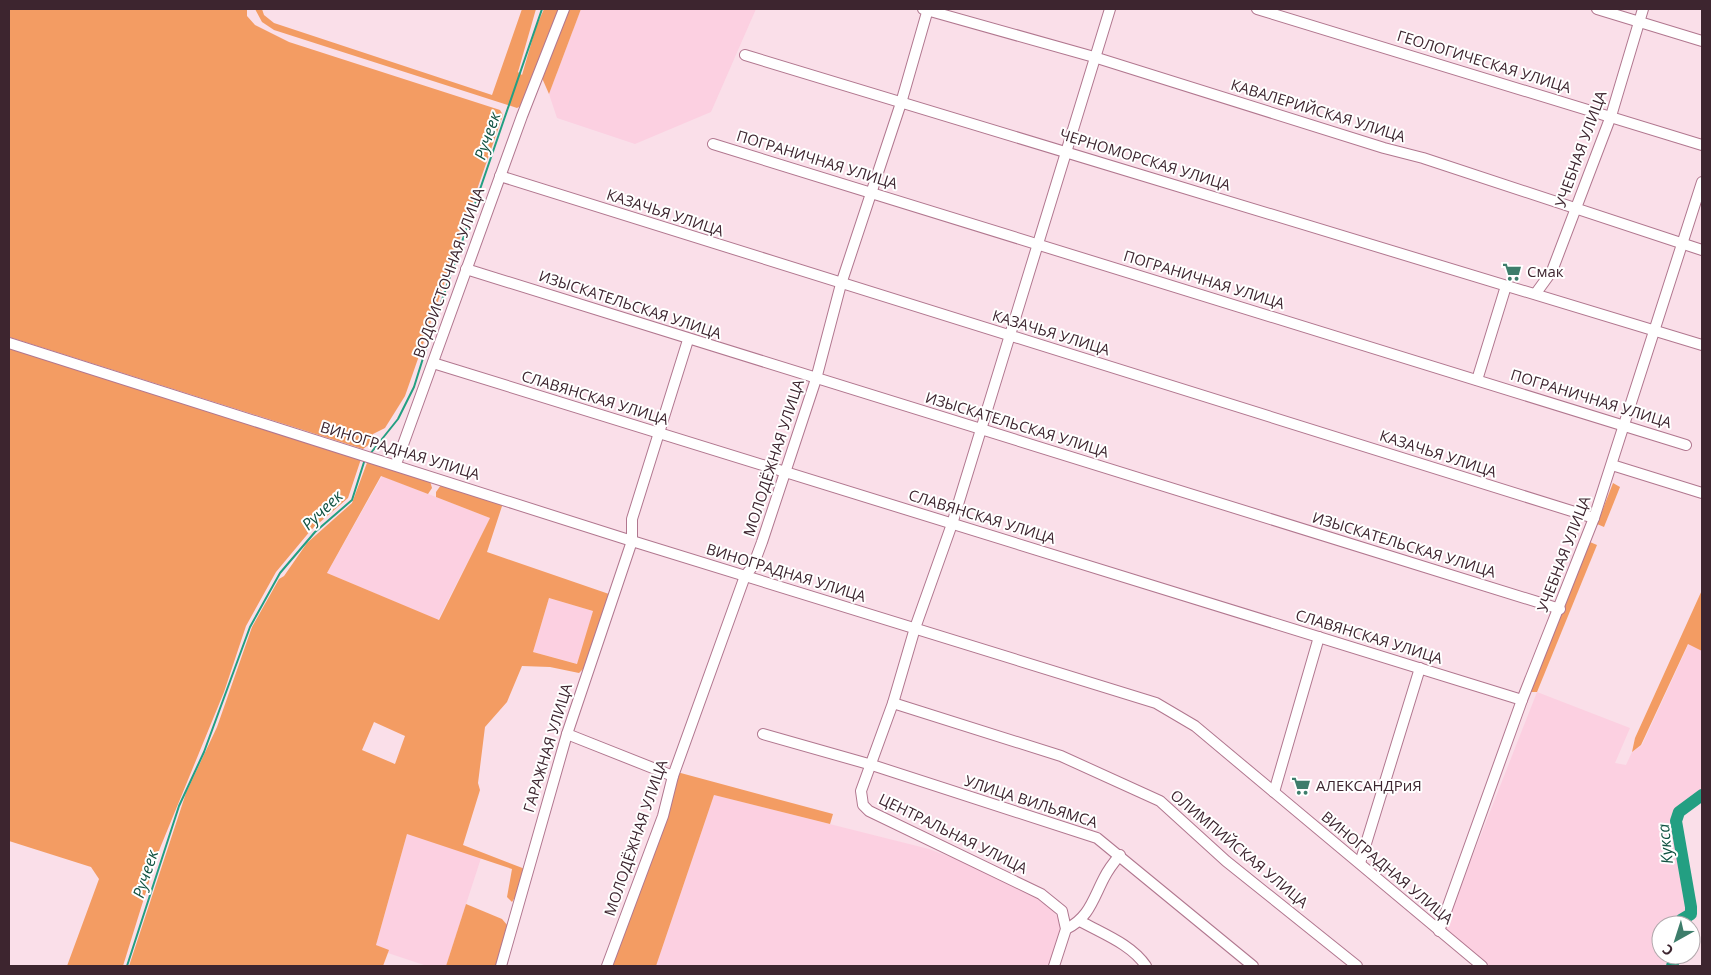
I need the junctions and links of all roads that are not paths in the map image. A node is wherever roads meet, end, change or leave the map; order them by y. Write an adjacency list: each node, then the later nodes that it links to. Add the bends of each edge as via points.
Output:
1 (564, 9): 16 (street, ВОДОИСТОЧНАЯ УЛИЦА)
2 (926, 9): 10 (street, КАВАЛЕРИЙСКАЯ УЛИЦА); 11 (street, МОЛОДЁЖНАЯ УЛИЦА)
3 (1110, 9): 10 (street, ЦЕНТРАЛЬНАЯ УЛИЦА)
4 (1257, 9): 12 (street, ГЕОЛОГИЧЕСКАЯ УЛИЦА)
5 (1597, 9): 7 (street)
6 (1644, 9): 7 (street, УЧЕБНАЯ УЛИЦА)
7 (1639, 22): 8 (street); 12 (street, УЧЕБНАЯ УЛИЦА)
8 (1702, 41)
9 (746, 55): 11 (street, ЧЕРНОМОРСКАЯ УЛИЦА)
10 (1094, 57): 15 (street, ЦЕНТРАЛЬНАЯ УЛИЦА); 19 (street, КАВАЛЕРИЙСКАЯ УЛИЦА)
11 (901, 103): 15 (street, ЧЕРНОМОРСКАЯ УЛИЦА); 18 (street, МОЛОДЁЖНАЯ УЛИЦА)
12 (1611, 116): 14 (street, ГЕОЛОГИЧЕСКАЯ УЛИЦА); 19 (street, УЧЕБНАЯ УЛИЦА)
13 (713, 144): 18 (street, ПОГРАНИЧНАЯ УЛИЦА)
14 (1702, 145)
15 (1067, 152): 21 (street, ЦЕНТРАЛЬНАЯ УЛИЦА); 25 (street, ЧЕРНОМОРСКАЯ УЛИЦА)
16 (500, 176): 23 (street, ВОДОИСТОЧНАЯ УЛИЦА); 24 (street, КАЗАЧЬЯ УЛИЦА)
17 (1702, 182): 20 (street, УЧЕБНАЯ УЛИЦА)
18 (870, 192): 21 (street, ПОГРАНИЧНАЯ УЛИЦА); 24 (street, МОЛОДЁЖНАЯ УЛИЦА)
19 (1576, 207): 20 (street, КАВАЛЕРИЙСКАЯ УЛИЦА); 26 (street, УЧЕБНАЯ УЛИЦА, via 1552,271)
20 (1682, 243): 22 (street, КАВАЛЕРИЙСКАЯ УЛИЦА); 27 (street, УЧЕБНАЯ УЛИЦА)
21 (1039, 244): 28 (street, ЦЕНТРАЛЬНАЯ УЛИЦА); 34 (street, ПОГРАНИЧНАЯ УЛИЦА)
22 (1702, 250)
23 (466, 269): 29 (street, ИЗЫСКАТЕЛЬСКАЯ УЛИЦА); 32 (street, ВОДОИСТОЧНАЯ УЛИЦА)
24 (841, 284): 28 (street, КАЗАЧЬЯ УЛИЦА); 33 (street, МОЛОДЁЖНАЯ УЛИЦА)
25 (1506, 286): 26 (street, ЧЕРНОМОРСКАЯ УЛИЦА); 34 (street)
26 (1536, 294): 27 (street, ЧЕРНОМОРСКАЯ УЛИЦА)
27 (1656, 330): 31 (street, ЧЕРНОМОРСКАЯ УЛИЦА); 35 (street, УЧЕБНАЯ УЛИЦА)
28 (1009, 336): 36 (street, ЦЕНТРАЛЬНАЯ УЛИЦА); 43 (street, КАЗАЧЬЯ УЛИЦА)
29 (688, 340): 33 (street, ИЗЫСКАТЕЛЬСКАЯ УЛИЦА); 37 (street, ГАРАЖНАЯ УЛИЦА)
30 (9, 343): 39 (street, ВИНОГРАДНАЯ УЛИЦА)
31 (1702, 345)
32 (433, 363): 37 (street, СЛАВЯНСКАЯ УЛИЦА); 39 (street, ВОДОИСТОЧНАЯ УЛИЦА)
33 (816, 379): 36 (street, ИЗЫСКАТЕЛЬСКАЯ УЛИЦА); 41 (street, МОЛОДЁЖНАЯ УЛИЦА)
34 (1477, 380): 35 (street, ПОГРАНИЧНАЯ УЛИЦА)
35 (1625, 425): 38 (street, ПОГРАНИЧНАЯ УЛИЦА); 40 (street, УЧЕБНАЯ УЛИЦА)
36 (980, 430): 44 (street, ЦЕНТРАЛЬНАЯ УЛИЦА); 47 (street, ИЗЫСКАТЕЛЬСКАЯ УЛИЦА)
37 (660, 434): 41 (street, СЛАВЯНСКАЯ УЛИЦА); 45 (street, ГАРАЖНАЯ УЛИЦА, via 632,519)
38 (1686, 445)
39 (396, 464): 45 (street, ВИНОГРАДНАЯ УЛИЦА)
40 (1612, 465): 42 (street); 43 (street, УЧЕБНАЯ УЛИЦА)
41 (784, 472): 44 (street, СЛАВЯНСКАЯ УЛИЦА); 46 (street, МОЛОДЁЖНАЯ УЛИЦА, via 753,566)
42 (1702, 493)
43 (1594, 518): 47 (street, УЧЕБНАЯ УЛИЦА)
44 (952, 524): 48 (street, ЦЕНТРАЛЬНАЯ УЛИЦА); 49 (street, СЛАВЯНСКАЯ УЛИЦА)
45 (632, 541): 46 (street, ВИНОГРАДНАЯ УЛИЦА); 53 (street, ГАРАЖНАЯ УЛИЦА)
46 (745, 576): 48 (street, ВИНОГРАДНАЯ УЛИЦА); 56 (street, МОЛОДЁЖНАЯ УЛИЦА)
47 (1560, 609): 51 (street, УЧЕБНАЯ УЛИЦА)
48 (916, 628): 52 (street, ЦЕНТРАЛЬНАЯ УЛИЦА); 57 (street, ВИНОГРАДНАЯ УЛИЦА, via 1156,703 1195,726)
49 (1319, 638): 50 (street, СЛАВЯНСКАЯ УЛИЦА); 57 (street)
50 (1420, 668): 51 (street, СЛАВЯНСКАЯ УЛИЦА); 59 (street)
51 (1522, 700): 62 (street, УЧЕБНАЯ УЛИЦА)
52 (893, 704): 55 (street, ЦЕНТРАЛЬНАЯ УЛИЦА); 68 (street, ОЛИМПИЙСКАЯ УЛИЦА, via 1061,756 1160,801 1226,861)
53 (567, 734): 56 (street); 63 (street, ГАРАЖНАЯ УЛИЦА)
54 (763, 734): 55 (street, УЛИЦА ВИЛЬЯМСА)
55 (872, 765): 58 (street, УЛИЦА ВИЛЬЯМСА, via 1097,838); 61 (street, ЦЕНТРАЛЬНАЯ УЛИЦА, via 861,791 863,805 869,811 1041,894 1062,911)
56 (673, 776): 64 (street, МОЛОДЁЖНАЯ УЛИЦА, via 663,816)
57 (1274, 792): 59 (street, ВИНОГРАДНАЯ УЛИЦА)
58 (1120, 855): 60 (street); 67 (street, УЛИЦА ВИЛЬЯМСА)
59 (1360, 863): 62 (street, ВИНОГРАДНАЯ УЛИЦА)
60 (1080, 921): 61 (street); 66 (street, via 1126,946)
61 (1066, 929): 65 (street)
62 (1439, 931): 69 (street, ВИНОГРАДНАЯ УЛИЦА)
63 (501, 966)
64 (607, 966)
65 (1054, 966)
66 (1146, 966)
67 (1253, 966)
68 (1357, 966)
69 (1482, 966)

